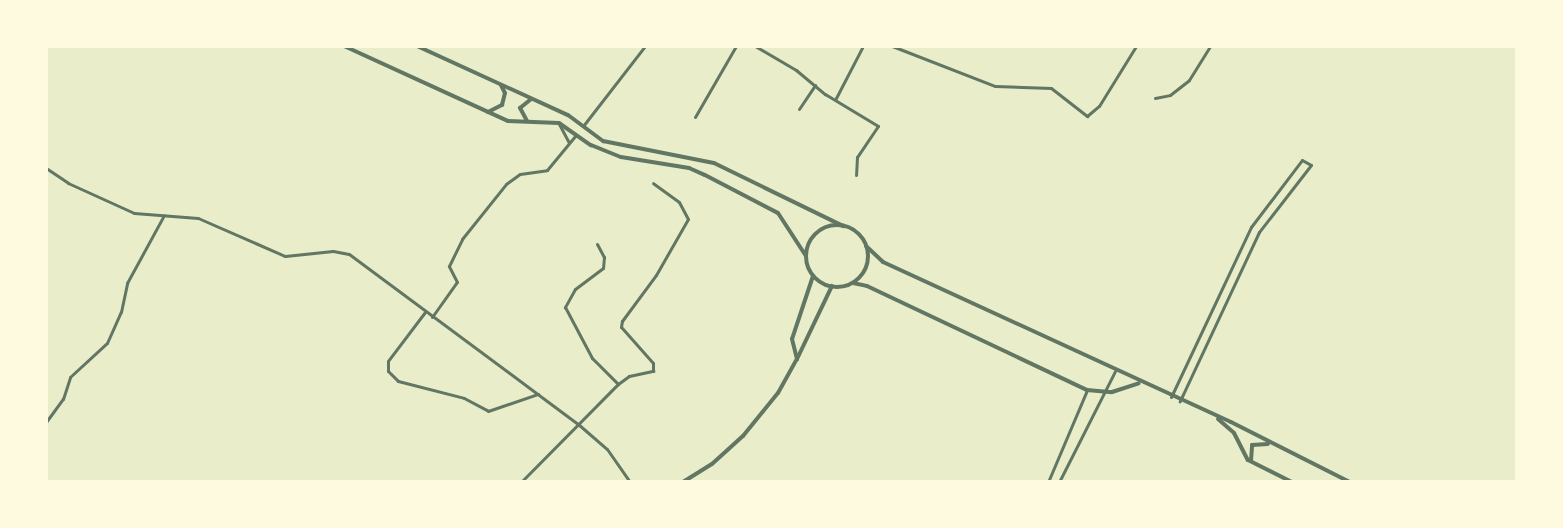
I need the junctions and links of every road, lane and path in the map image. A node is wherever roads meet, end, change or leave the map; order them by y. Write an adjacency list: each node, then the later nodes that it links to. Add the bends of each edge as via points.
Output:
1 (344, 46): 16 (street)
2 (417, 46): 10 (street)
3 (645, 46): 20 (street)
4 (736, 46): 17 (street)
5 (755, 46): 11 (street)
6 (863, 46): 13 (street)
7 (892, 46): 8 (street, via 995,86 1051,88 1087,116 1099,106)
8 (1136, 46)
9 (1210, 46): 14 (street, via 1189,80 1170,95)
10 (501, 85): 12 (street); 16 (street, via 504,101 498,109)
11 (814, 85): 13 (street); 15 (street)
12 (532, 98): 18 (street, via 520,108); 20 (street)
13 (836, 98): 24 (street, via 878,126 857,158)
14 (1155, 98)
15 (799, 109)
16 (487, 112): 18 (street, via 508,121)
17 (695, 117)
18 (528, 122): 19 (street)
19 (559, 123): 21 (street); 22 (street)
20 (583, 126): 27 (street, via 614,145 714,163)
21 (576, 134): 22 (street); 32 (street, via 621,158 688,168 767,206 789,225)
22 (569, 143): 39 (street, via 547,170 520,174 506,184 462,239 449,266 457,282)
23 (46, 168): 26 (street, via 68,183 134,213)
24 (856, 175)
25 (653, 183): 43 (street, via 679,202 688,219 656,275 622,321 621,327 653,363 653,371 629,376)
26 (164, 215): 38 (street, via 198,218 285,256 333,251 349,254); 50 (street, via 127,283 121,312 107,343 70,377 63,399)
27 (843, 226): 31 (street, via 861,236); 32 (street, via 832,225 814,236)
28 (1251, 227): 29 (street); 29 (street, via 1302,160 1311,165); 36 (street)
29 (1259, 232): 37 (street)
30 (597, 244): 43 (street, via 604,256 603,268 575,290 565,307 592,358)
31 (866, 246): 34 (street, via 866,267); 41 (street, via 883,262)
32 (806, 256): 33 (street)
33 (813, 276): 35 (street); 40 (street, via 792,339)
34 (853, 283): 35 (street); 44 (street, via 867,286)
35 (832, 286): 40 (street)
36 (1222, 286): 37 (street); 47 (street)
37 (1231, 290): 48 (street)
38 (425, 312): 39 (street); 46 (street, via 387,361 388,371 398,381 464,398 488,411)
39 (432, 317): 46 (street)
40 (797, 358): 58 (street, via 778,393 743,436 712,464)
41 (1115, 371): 42 (street); 45 (street)
42 (1140, 382): 45 (street); 47 (street)
43 (618, 384): 51 (street)
44 (1087, 390): 45 (street); 54 (street)
45 (1103, 393): 55 (street)
46 (538, 394): 51 (street)
47 (1171, 397): 48 (street)
48 (1180, 401): 49 (street)
49 (1215, 417): 52 (street); 53 (street, via 1234,433)
50 (46, 422)
51 (578, 424): 56 (street); 57 (street, via 607,449)
52 (1272, 445): 53 (street, via 1252,445 1249,456); 62 (street)
53 (1253, 464): 61 (street)
54 (1055, 468): 55 (street); 59 (street)
55 (1063, 471): 60 (street)
56 (521, 482)
57 (630, 482)
58 (683, 482)
59 (1048, 482)
60 (1059, 482)
61 (1292, 482)
62 (1350, 482)

